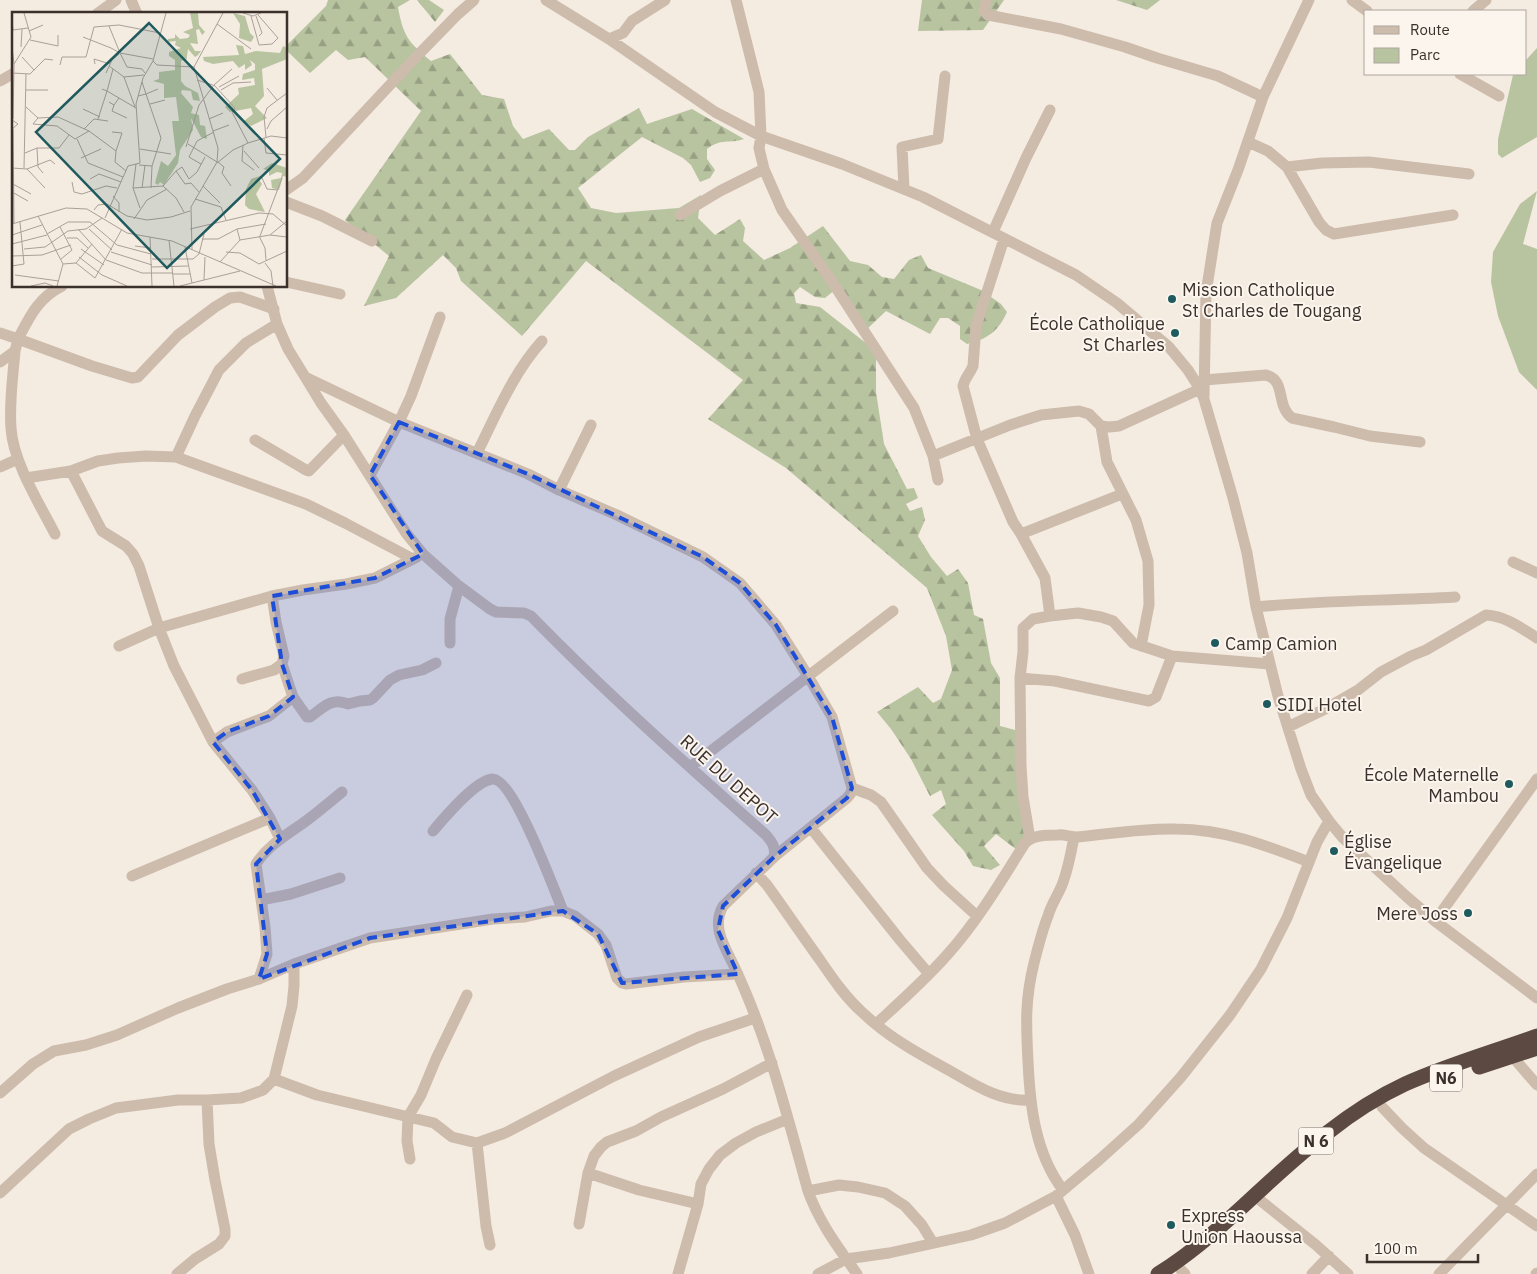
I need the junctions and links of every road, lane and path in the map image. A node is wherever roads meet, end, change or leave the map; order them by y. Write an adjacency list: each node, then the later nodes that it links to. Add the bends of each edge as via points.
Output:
1 (116, 0): 13 (street)
2 (131, 0): 14 (street)
3 (474, 0): 28 (street, via 303,178)
4 (546, 0): 15 (street)
5 (665, 0): 15 (street, via 632,21 623,33)
6 (736, 0): 23 (street, via 759,92)
7 (986, 0): 21 (street, via 984,11 988,15 1061,29 1125,47 1218,76)
8 (1309, 0): 21 (street)
9 (1352, 0): 11 (street)
10 (1486, 0): 12 (street)
11 (1366, 10)
12 (1474, 10)
13 (99, 12)
14 (136, 12)
15 (609, 39): 23 (street, via 715,112)
16 (12, 74): 19 (street)
17 (1462, 75): 20 (street)
18 (945, 76): 29 (street, via 938,139 902,147)
19 (0, 81)
20 (1499, 96)
21 (1263, 97): 24 (street)
22 (1050, 110): 33 (street)
23 (761, 136): 26 (street, via 759,148); 29 (street)
24 (1248, 142): 25 (street, via 1268,151); 49 (street, via 1217,223 1206,293)
25 (1287, 167): 27 (street, via 1368,162); 32 (street, via 1319,222 1334,234)
26 (764, 169): 31 (street); 58 (street, via 782,210 914,408)
27 (1470, 174)
28 (288, 189)
29 (904, 189): 33 (street)
30 (288, 203): 35 (street)
31 (680, 215)
32 (1454, 215)
33 (993, 232): 34 (street)
34 (1004, 239): 49 (street, via 1076,275 1117,302 1169,347); 55 (street, via 976,326 972,370 963,386)
35 (372, 242)
36 (288, 282): 39 (street)
37 (58, 288): 44 (street, via 32,311)
38 (268, 288): 40 (street, RUE DU DEPOT)
39 (340, 294)
40 (274, 309): 42 (street, RUE DU DEPOT); 44 (street, via 240,297 230,298 178,335 138,377 132,378)
41 (440, 318): 50 (street)
42 (277, 324): 48 (street, RUE DU DEPOT); 59 (street, via 246,343 219,370)
43 (0, 334): 44 (street)
44 (18, 339): 46 (street)
45 (542, 341): 57 (street, via 518,373)
46 (15, 351): 47 (street); 60 (street, via 11,430)
47 (0, 362)
48 (307, 378): 50 (street); 53 (street, RUE DU DEPOT)
49 (1203, 389): 52 (street, via 1119,426); 56 (street, via 1266,374 1276,380 1282,405 1292,418 1370,436); 76 (street, via 1233,498)
50 (398, 422): 57 (street); 63 (street)
51 (591, 425): 66 (street)
52 (1101, 426): 55 (street, via 1089,414 1079,411 1041,415); 67 (street, via 1107,462)
53 (344, 435): 54 (street, via 309,470); 63 (street, RUE DU DEPOT)
54 (255, 440)
55 (977, 440): 58 (street); 69 (street)
56 (1420, 442)
57 (477, 453): 66 (street)
58 (933, 456): 65 (street)
59 (176, 457): 62 (street, via 118,458); 70 (street, via 306,504)
60 (18, 459): 61 (street); 64 (street)
61 (0, 467)
62 (71, 471): 64 (street); 79 (street, via 102,531 126,546 139,566)
63 (370, 475): 70 (street, RUE DU DEPOT)
64 (26, 478): 68 (street)
65 (938, 480)
66 (559, 490): 88 (street, via 703,557 740,583 776,626)
67 (1122, 494): 69 (street); 83 (street, via 1136,520 1148,561 1149,605)
68 (55, 534)
69 (1020, 534): 78 (street, via 1045,578)
70 (418, 557): 73 (street, RUE DU DEPOT); 74 (street, via 375,578)
71 (1513, 562): 72 (street)
72 (1537, 573)
73 (459, 586): 81 (street, via 450,619); 94 (street, RUE DU DEPOT, via 490,610 531,616 575,662)
74 (272, 596): 79 (street); 86 (street, via 284,656)
75 (1454, 597): 76 (street, via 1301,602)
76 (1256, 607): 87 (street)
77 (893, 612): 88 (street)
78 (1050, 616): 83 (street, via 1078,613 1101,617 1113,621 1133,643); 89 (street, via 1033,620 1023,628)
79 (159, 628): 82 (street); 93 (street, via 174,666)
80 (1537, 638): 92 (street, via 1509,620 1486,615 1381,672 1325,710)
81 (450, 643)
82 (119, 646)
83 (1141, 646): 84 (street)
84 (1172, 656): 87 (street); 89 (street, via 1156,697 1149,701 1055,681)
85 (436, 663): 91 (street, via 390,680 370,700 329,703 310,717 304,715)
86 (282, 664): 90 (street, via 274,670); 91 (street)
87 (1270, 664): 92 (street)
88 (808, 676): 94 (street); 96 (street, via 832,717)
89 (1020, 678): 104 (street, via 1021,766)
90 (242, 679)
91 (293, 697): 93 (street, via 269,716 227,732)
92 (1288, 728): 99 (street, via 1311,795)
93 (213, 742): 98 (street)
94 (690, 768): 105 (street, RUE DU DEPOT, via 766,835 773,844)
95 (1537, 779): 113 (street)
96 (852, 788): 100 (street, via 847,798); 112 (street, via 880,802 927,868)
97 (342, 792): 103 (street)
98 (270, 818): 103 (street); 108 (street)
99 (1329, 821): 106 (street); 113 (street, via 1343,838)
100 (811, 828): 105 (street); 116 (street)
101 (433, 831): 111 (street, via 463,798 480,785 497,780 504,785 525,819)
102 (1074, 837): 104 (street, via 1059,834); 106 (street, via 1177,828 1218,832 1254,841); 130 (street, via 1062,883 1048,915 1028,992)
103 (280, 839): 110 (street, via 256,864)
104 (1030, 839): 112 (street)
105 (774, 857): 107 (street)
106 (1309, 862): 140 (street, via 1287,918 1261,969 1230,1015 1139,1124)
107 (756, 873): 115 (street, via 723,906 717,921); 121 (street, via 839,988)
108 (132, 876)
109 (340, 878): 110 (street)
110 (261, 900): 117 (street, via 266,954)
111 (563, 911): 114 (street, via 370,938); 115 (street, via 598,934 622,983)
112 (977, 916): 116 (street)
113 (1435, 921): 119 (street)
114 (294, 964): 117 (street); 126 (street, via 292,1006)
115 (738, 974): 120 (street)
116 (929, 974): 121 (street)
117 (259, 979): 128 (street, via 178,1008 117,1035 54,1051 33,1064)
118 (467, 995): 132 (street, via 422,1095)
119 (1537, 998)
120 (755, 1018): 125 (street); 134 (street, via 699,1038 614,1076 505,1133)
121 (876, 1024): 130 (street, via 908,1047 984,1089 1017,1101)
122 (1537, 1036): 124 (highway, N6)
123 (1537, 1048): 124 (highway, N6)
124 (1511, 1051): 127 (street); 131 (highway, N6)
125 (772, 1063): 133 (street); 136 (street, via 636,1131 607,1142 594,1156)
126 (274, 1080): 129 (street, via 263,1090 246,1096); 132 (street, via 317,1095)
127 (1537, 1085)
128 (0, 1093)
129 (207, 1100): 139 (street, via 178,1100 116,1108 89,1119 69,1129); 151 (street, via 209,1144 225,1236 219,1244)
130 (1030, 1100): 140 (street, via 1039,1140)
131 (1383, 1101): 141 (highway, N 6, via 1331,1136 1306,1161); 143 (street, via 1402,1128 1424,1148)
132 (408, 1117): 134 (street, via 434,1124 452,1137); 135 (street)
133 (788, 1120): 138 (street); 142 (street, via 756,1132 720,1155 701,1184)
134 (477, 1143): 147 (street)
135 (410, 1158)
136 (588, 1173): 142 (street, via 639,1190); 144 (street)
137 (1537, 1174): 143 (street)
138 (808, 1191): 146 (street, via 839,1185 885,1193 905,1206); 149 (street, via 816,1212)
139 (0, 1193)
140 (1060, 1193): 146 (street, via 1005,1223); 155 (street)
141 (1258, 1198): 148 (street); 150 (highway, via 1213,1245); 156 (highway)
142 (698, 1204): 152 (street)
143 (1508, 1206): 145 (street); 159 (street)
144 (579, 1224)
145 (1537, 1226)
146 (933, 1243): 149 (street)
147 (490, 1246)
148 (1329, 1256): 157 (street); 158 (street)
149 (846, 1259): 153 (street); 154 (street)
150 (1180, 1273)
151 (177, 1274)
152 (678, 1274)
153 (818, 1274)
154 (857, 1274)
155 (1089, 1274)
156 (1158, 1274)
157 (1312, 1274)
158 (1348, 1274)
159 (1438, 1274)

